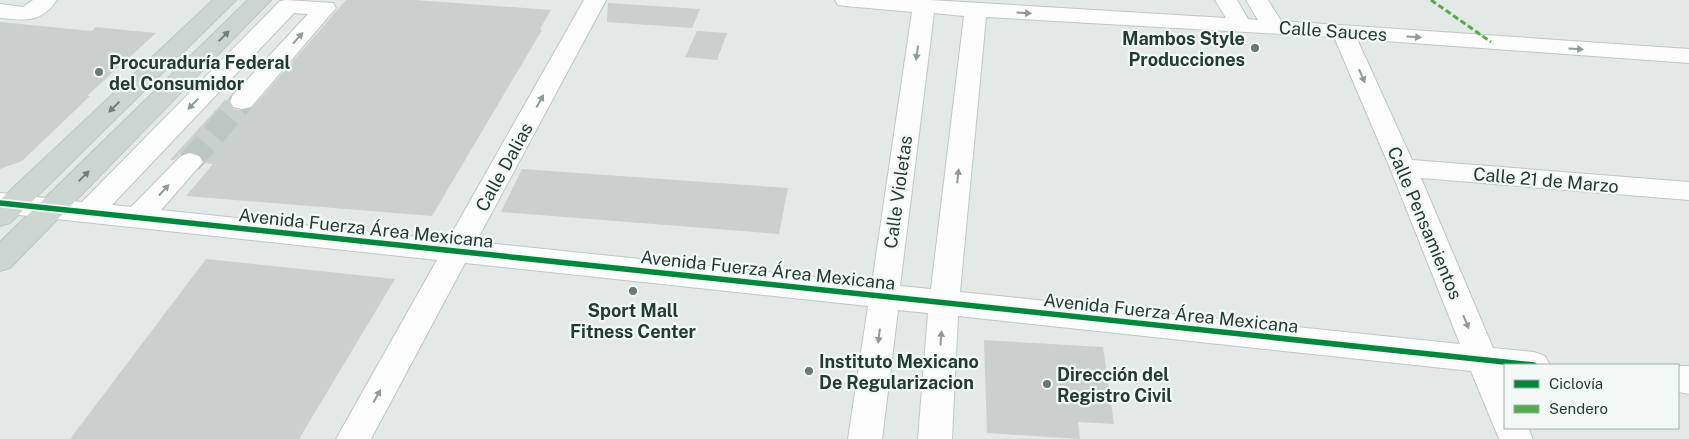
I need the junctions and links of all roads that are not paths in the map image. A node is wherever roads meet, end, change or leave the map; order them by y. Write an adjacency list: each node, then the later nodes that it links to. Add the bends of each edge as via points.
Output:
1 (46, 0): 11 (street, via 28,14)
2 (224, 0): 20 (main road, one-way to 20)
3 (260, 0): 21 (main road, one-way to 3)
4 (595, 0): 24 (street, Calle Dalias, one-way to 4)
5 (846, 0): 9 (street, Calle Sauces)
6 (1226, 0): 12 (street)
7 (1257, 0): 13 (street)
8 (330, 4): 16 (street, one-way to 8); 22 (street, one-way to 22, via 288,6)
9 (924, 5): 10 (street, Calle Sauces); 26 (street, Calle Violetas, one-way to 26)
10 (976, 10): 12 (street, Calle Sauces, one-way to 12); 27 (street, one-way to 10)
11 (0, 11)
12 (1242, 25): 13 (street, Calle Sauces)
13 (1274, 27): 14 (street, Calle Sauces)
14 (1342, 31): 15 (street, Calle Sauces, one-way to 15); 18 (street, Calle Pensamientos, one-way to 18)
15 (1689, 56)
16 (242, 100)
17 (190, 162): 23 (street, one-way to 17)
18 (1403, 168): 19 (street, Calle 21 de Marzo); 28 (street, Calle Pensamientos, one-way to 28)
19 (1689, 191)
20 (4, 208): 21 (street, Avenida Fuerza Área Mexicana)
21 (52, 208): 22 (street, Avenida Fuerza Área Mexicana); 25 (main road)
22 (88, 213): 23 (street, Avenida Fuerza Área Mexicana)
23 (137, 218): 24 (street, Avenida Fuerza Área Mexicana)
24 (458, 252): 26 (street, Avenida Fuerza Área Mexicana); 31 (street, Calle Dalias, one-way to 24)
25 (0, 260)
26 (884, 297): 27 (street, Avenida Fuerza Área Mexicana); 32 (street, Calle Violetas, one-way to 32)
27 (944, 302): 28 (street, Avenida Fuerza Área Mexicana); 33 (street, one-way to 27)
28 (1482, 360): 29 (street, Avenida Fuerza Área Mexicana); 30 (street, Calle Pensamientos)
29 (1524, 364)
30 (1504, 412)
31 (353, 439)
32 (865, 439)
33 (935, 439)

